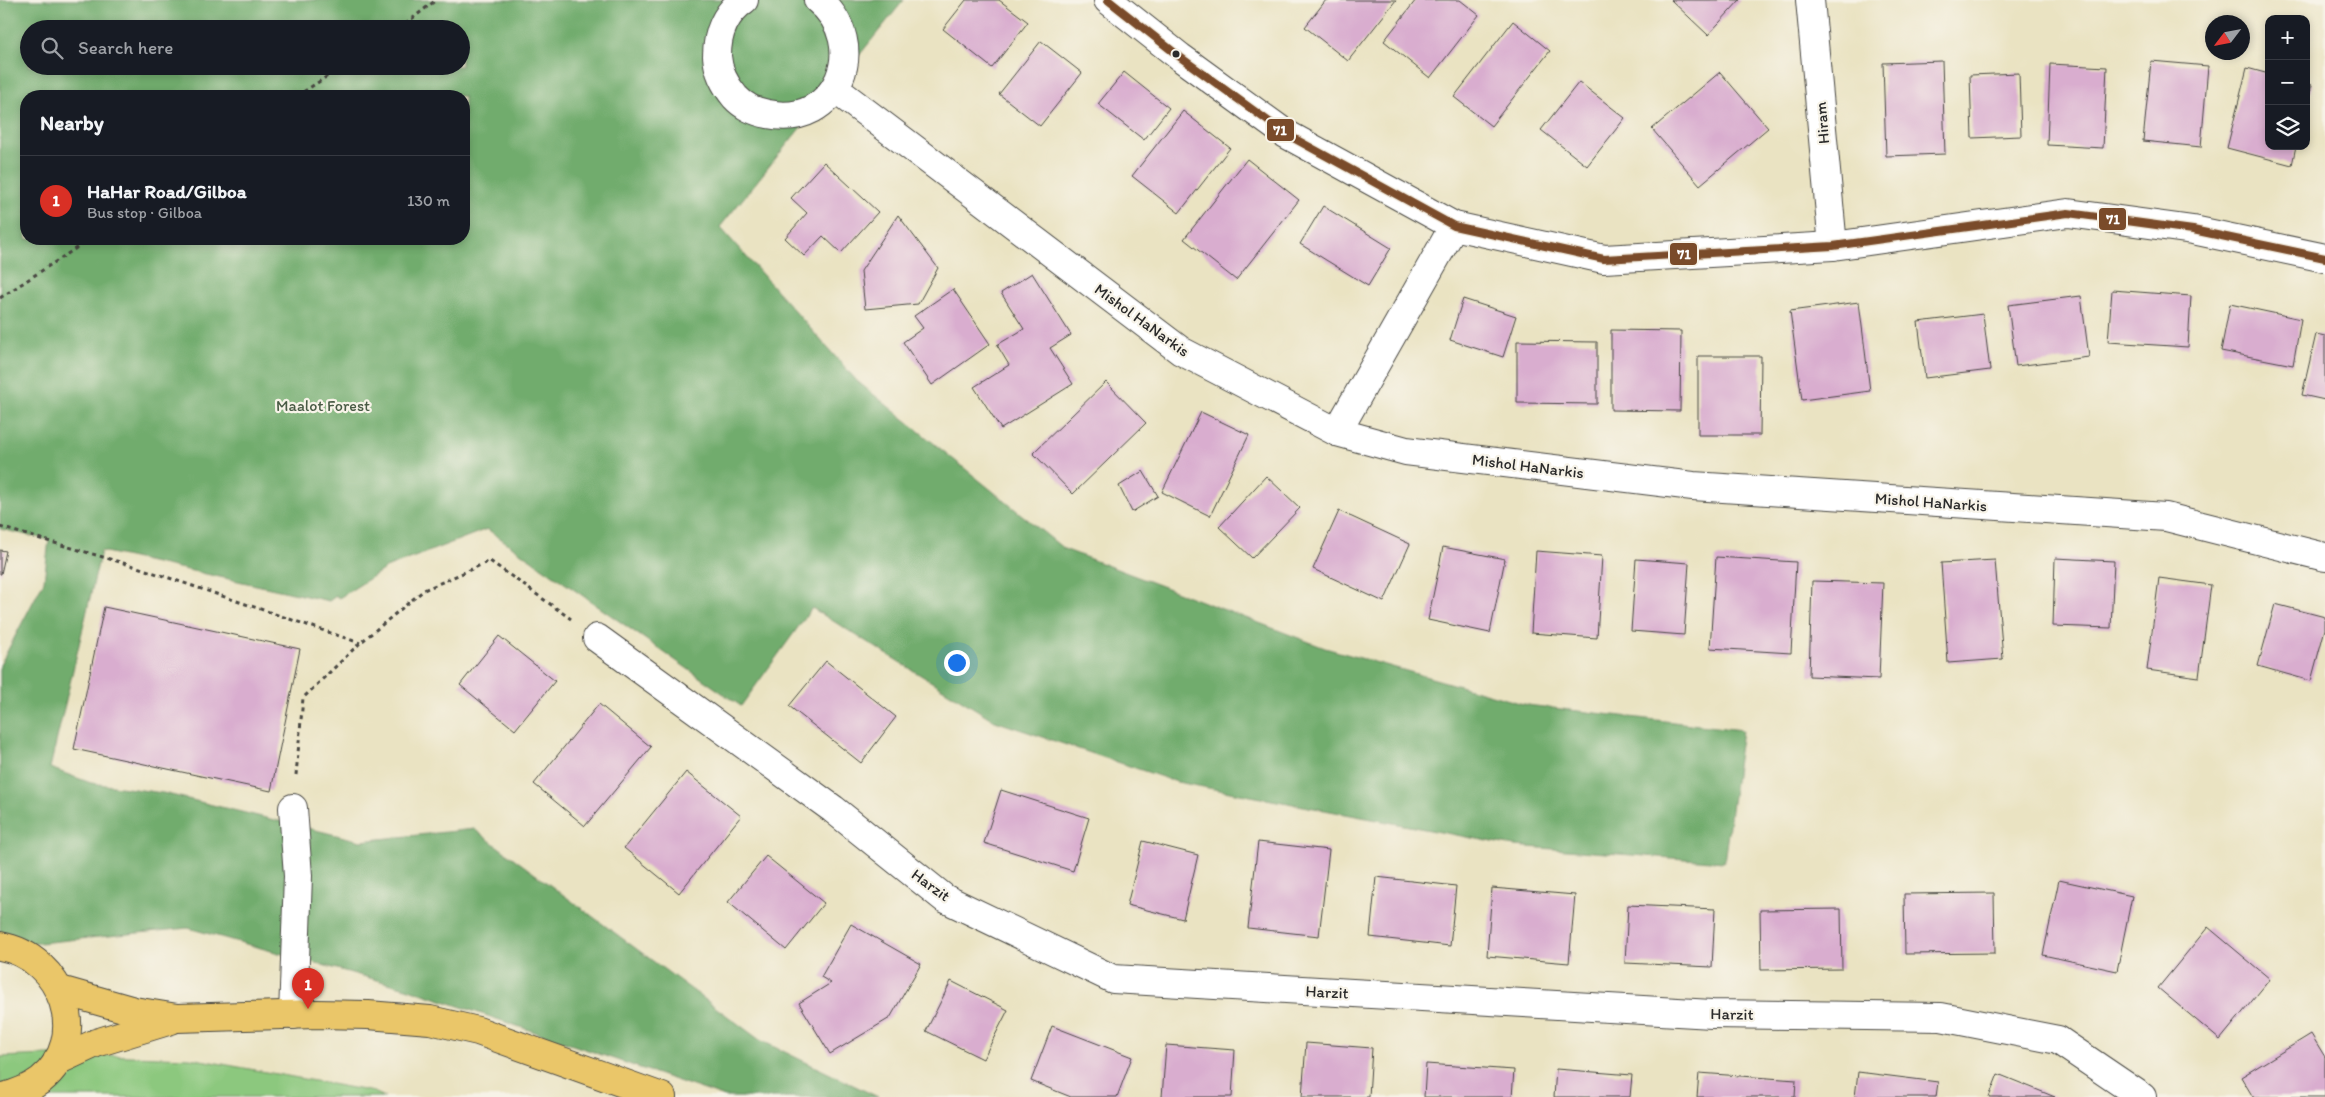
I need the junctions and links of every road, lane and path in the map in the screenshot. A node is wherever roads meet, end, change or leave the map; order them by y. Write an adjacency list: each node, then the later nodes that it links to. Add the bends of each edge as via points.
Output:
1 (436, 0): 6 (path)
2 (744, 0): 8 (street, via 735,6 724,22 717,43 717,64 722,78 739,102 758,112 779,117 801,114 820,104)
3 (818, 0): 8 (street, via 830,10 841,28 846,48 844,69)
4 (1108, 0): 10 (street, via 1286,134)
5 (1810, 0): 12 (street, Hiram)
6 (410, 20)
7 (329, 75): 9 (path)
8 (835, 89): 15 (street, Mishol HaNarkis, via 1181,351)
9 (306, 90)
10 (1454, 226): 12 (street, via 1604,259); 15 (street)
11 (81, 245): 14 (path)
12 (1834, 246): 13 (street, via 2068,213 2193,230)
13 (2325, 258)
14 (0, 298)
15 (1337, 432): 17 (street, Mishol HaNarkis, via 1406,451 1693,486 2166,517)
16 (0, 527): 19 (path, via 137,567)
17 (2325, 557)
18 (598, 638): 19 (path, via 490,561 424,590); 28 (street, Harzit, via 833,809 944,898 1113,979 1712,1014 1941,1017 2058,1040)
19 (360, 643): 20 (path, via 303,698)
20 (293, 808): 23 (street, via 298,876)
21 (0, 946): 22 (main road, via 26,954 46,969)
22 (60, 990): 24 (main road, via 134,1011); 25 (main road, via 66,1013 66,1038)
23 (293, 1014): 24 (main road); 27 (main road, via 430,1020 478,1031)
24 (177, 1018): 25 (main road, via 96,1043)
25 (57, 1061): 26 (main road, via 41,1080)
26 (14, 1096)
27 (662, 1097)
28 (2142, 1097)

